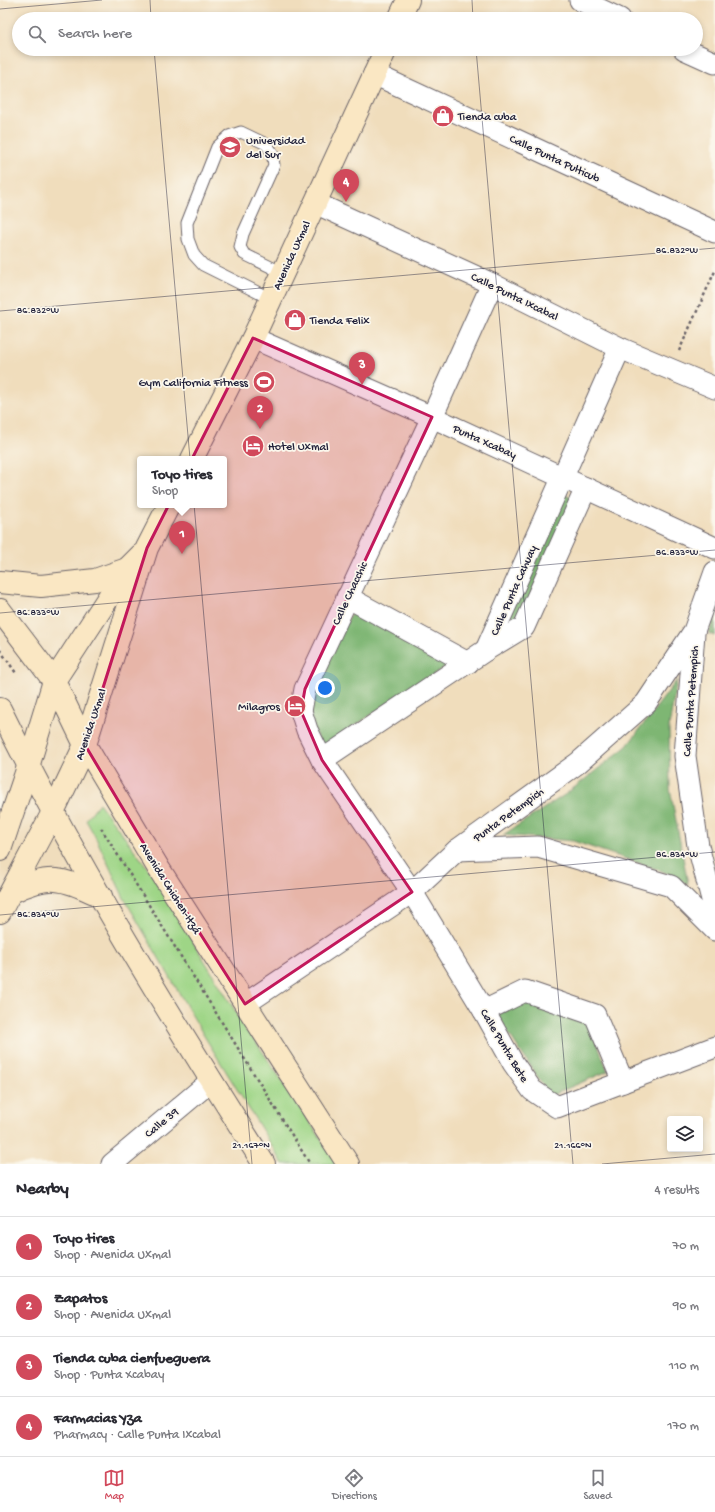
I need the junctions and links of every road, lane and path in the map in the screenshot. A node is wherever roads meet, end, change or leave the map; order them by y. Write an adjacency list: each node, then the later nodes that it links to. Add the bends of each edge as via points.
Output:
1 (408, 0): 3 (main road)
2 (580, 0): 4 (street)
3 (402, 12)
4 (605, 12)
5 (383, 56): 8 (main road, Avenida Uxmal)
6 (698, 56): 7 (street)
7 (715, 64)
8 (374, 74): 9 (main road, Avenida Uxmal); 10 (street, Calle Punta Pulticub)
9 (315, 203): 12 (main road, Avenida Uxmal); 13 (street, Calle Punta Ixcabal)
10 (715, 232)
11 (715, 272): 17 (path)
12 (283, 273): 14 (main road, Avenida Uxmal); 14 (lane, via 244,254 240,247 243,234 274,165 272,152 266,144 242,132 229,136 217,147 214,154 187,223 188,239 194,255 203,265)
13 (492, 284): 16 (street, Calle Punta Ixcabal); 19 (street, Calle Chacchic)
14 (271, 299): 15 (main road, Avenida Uxmal)
15 (253, 338): 19 (street, Punta Xcabay); 20 (main road, Avenida Uxmal)
16 (620, 348): 17 (street, Calle Punta Ixcabal); 21 (street, Calle Punta Cahuay)
17 (671, 369): 18 (street, Calle Punta Ixcabal)
18 (715, 388)
19 (432, 417): 21 (street, Punta Xcabay); 29 (street, Calle Chacchic)
20 (194, 456)
21 (562, 476): 22 (street, Punta Xcabay); 33 (street, Calle Punta Cahuay)
22 (586, 488): 25 (street, Punta Xcabay); 33 (street, via 524,627)
23 (167, 508): 24 (main road, Avenida Uxmal)
24 (147, 548): 26 (main road, Avenida Uxmal); 38 (main road, Avenida Uxmal)
25 (715, 548)
26 (127, 569): 28 (main road, via 95,580 41,586); 36 (main road, Avenida Uxmal)
27 (715, 572): 31 (street, Punta Petempich)
28 (0, 582)
29 (347, 597): 34 (street); 39 (street, Calle Chacchic, via 305,689 302,711 307,730)
30 (0, 610): 36 (main road, Avenida Chichen-Itzá)
31 (694, 631): 44 (street, Punta Petempich, via 646,703 578,763); 49 (street, Calle Punta Petempich, via 685,756 698,846)
32 (0, 650): 35 (path)
33 (486, 650): 34 (street, Calle Punta Cahuay)
34 (468, 663): 39 (street, Calle Punta Cahuay)
35 (16, 673)
36 (54, 681): 38 (main road, Avenida Chichen-Itzá); 40 (main road, Avenida Uxmal)
37 (0, 709): 40 (main road)
38 (85, 745): 41 (main road, Avenida Uxmal); 51 (main road, Avenida Chichen-Itzá, via 158,870)
39 (322, 760): 46 (street, Calle Chacchic)
40 (28, 767): 41 (main road); 43 (main road, Avenida Uxmal)
41 (53, 812): 45 (main road, Avenida Uxmal); 47 (main road)
42 (102, 828): 58 (path)
43 (0, 850)
44 (458, 850): 46 (street, Punta Petempich); 50 (street, via 538,847 670,886)
45 (12, 892): 47 (main road, via 26,885 54,879 69,882); 48 (main road, Avenida Uxmal)
46 (412, 892): 51 (street, Punta Petempich); 52 (street, Calle Punta Bete)
47 (101, 896): 54 (main road)
48 (0, 912)
49 (715, 912)
50 (715, 930)
51 (245, 1004): 59 (main road, Avenida Chichen-Itzá)
52 (484, 1011): 55 (street, via 524,991 595,1015); 55 (street, Calle Punta Bete, via 513,1063 532,1090 557,1107)
53 (715, 1047): 55 (street, Calle Punta Bete)
54 (211, 1081): 56 (street, Calle 39); 57 (main road)
55 (623, 1082)
56 (112, 1164)
57 (264, 1164)
58 (310, 1164)
59 (348, 1164)

